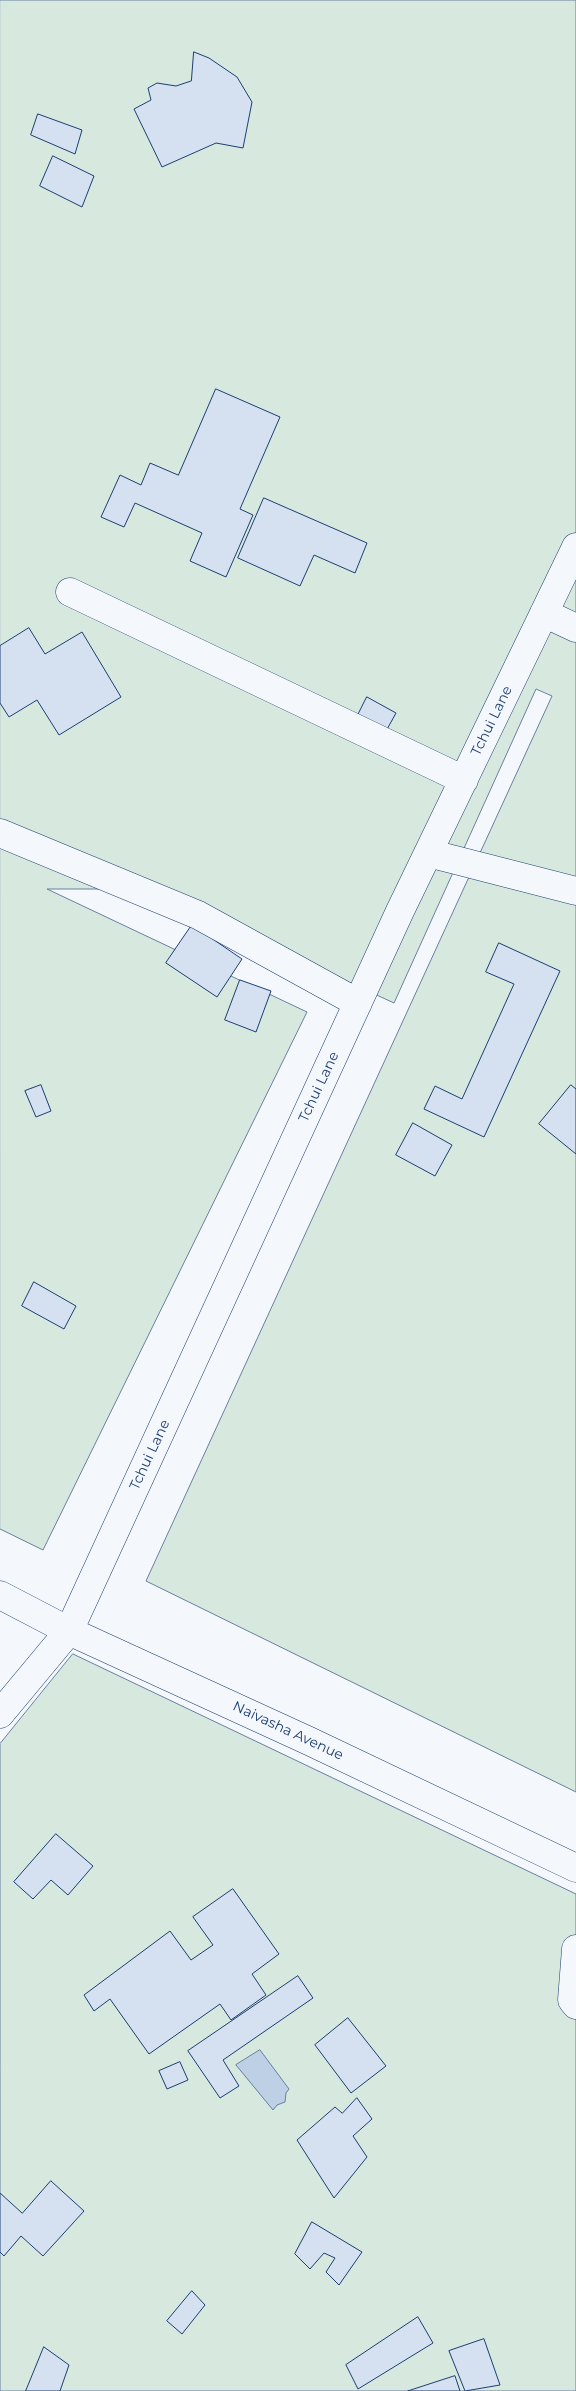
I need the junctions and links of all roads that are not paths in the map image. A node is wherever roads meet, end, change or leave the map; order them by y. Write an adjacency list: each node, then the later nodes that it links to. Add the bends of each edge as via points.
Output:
1 (576, 547): 3 (street, Tchui Lane)
2 (70, 592): 5 (street)
3 (544, 614): 4 (street); 5 (street, Tchui Lane)
4 (576, 628)
5 (464, 780): 7 (street, Tchui Lane)
6 (0, 833): 9 (street, via 198,915)
7 (428, 853): 8 (street); 9 (street, Tchui Lane)
8 (576, 891)
9 (358, 1003): 11 (street, Tchui Lane)
10 (0, 1595): 11 (street, Naivasha Avenue)
11 (69, 1631): 12 (street, Tchui Lane); 13 (street, Naivasha Avenue, via 309,1740)
12 (0, 1714)
13 (576, 1868)
14 (576, 1949): 15 (street, via 572,2000)
15 (576, 2005)

